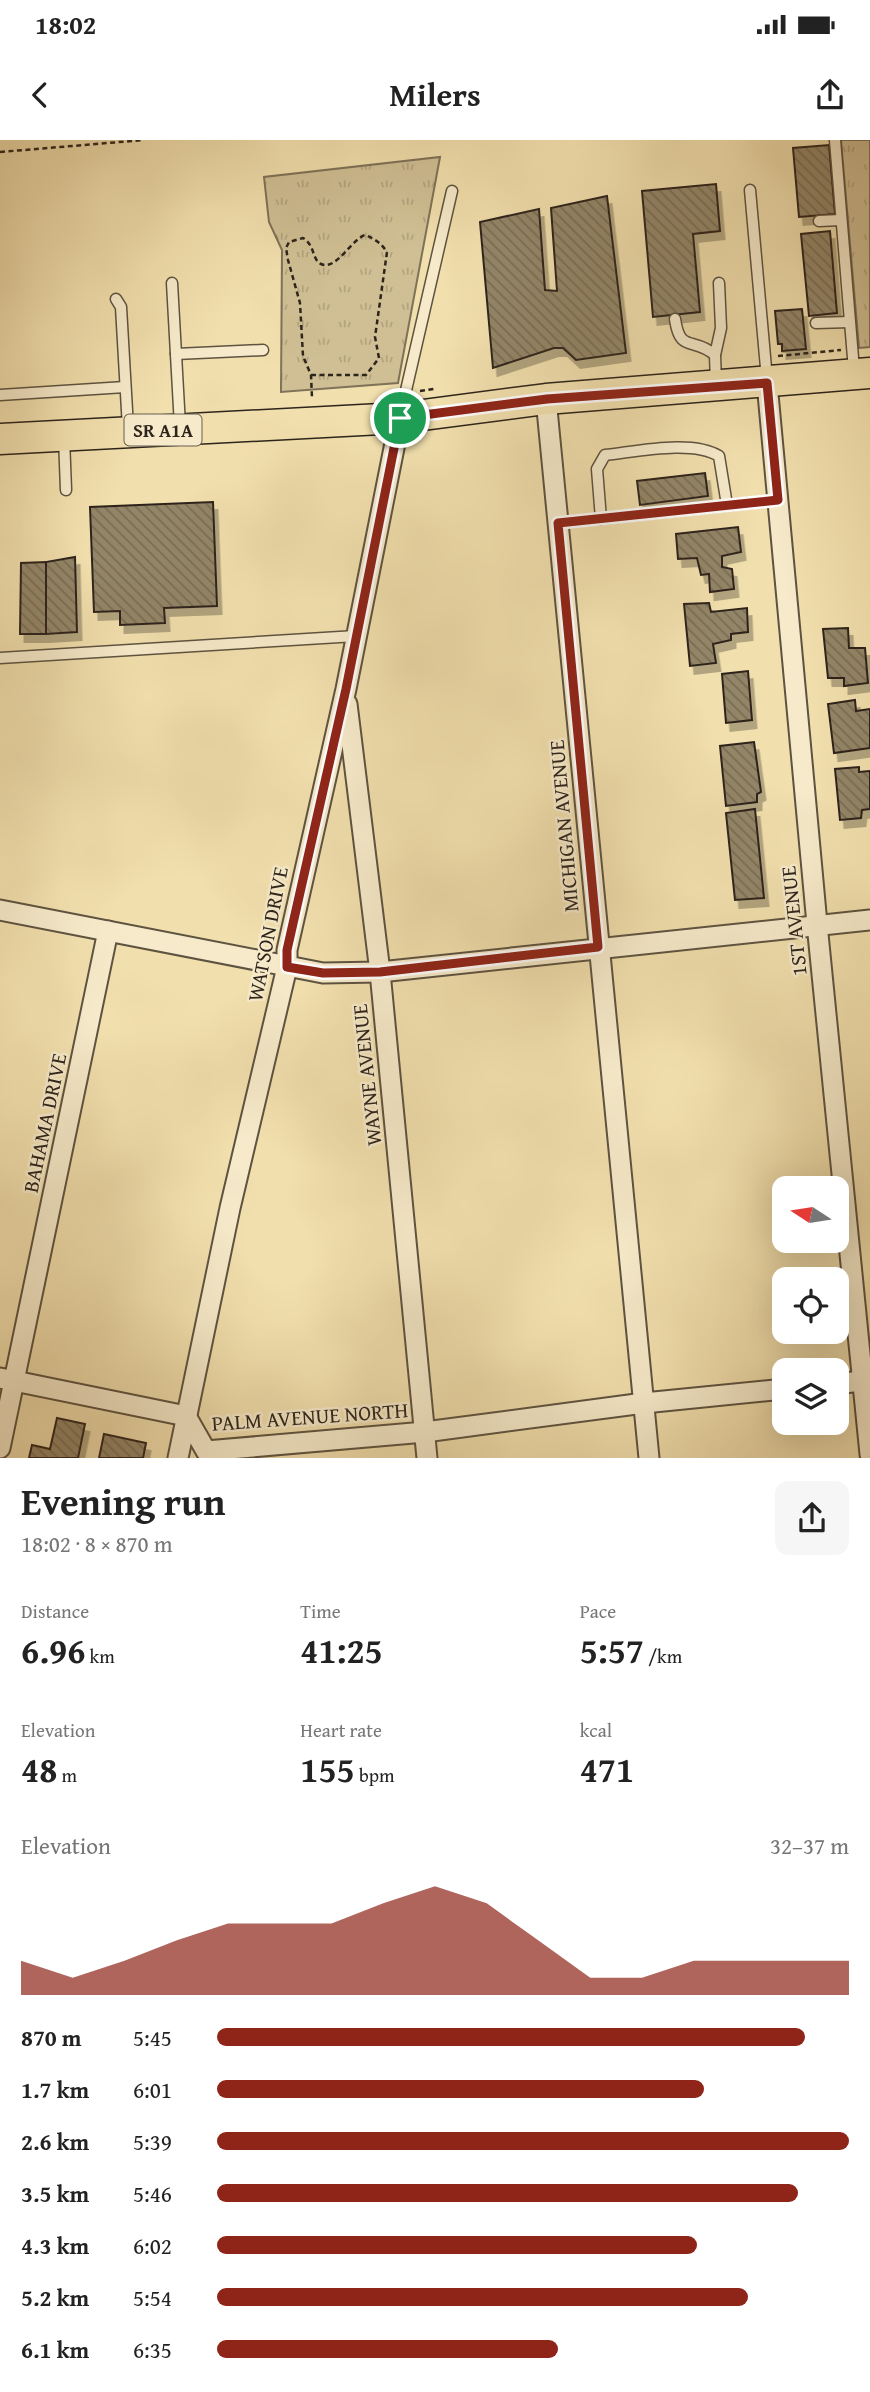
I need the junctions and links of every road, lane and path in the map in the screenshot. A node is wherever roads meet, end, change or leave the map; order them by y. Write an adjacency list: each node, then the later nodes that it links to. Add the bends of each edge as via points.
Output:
1 (144, 140): 3 (path)
2 (835, 140): 6 (lane)
3 (0, 152)
4 (750, 190): 19 (lane)
5 (452, 191): 25 (lane)
6 (841, 220): 7 (lane); 12 (lane)
7 (819, 222)
8 (172, 283): 15 (lane)
9 (719, 283): 16 (lane, via 721,328)
10 (116, 299): 20 (lane, via 121,307)
11 (675, 318): 16 (lane, via 683,341 706,347)
12 (849, 322): 13 (lane); 17 (lane)
13 (816, 323)
14 (263, 350): 15 (lane)
15 (176, 354): 26 (lane)
16 (715, 355): 21 (lane)
17 (862, 374): 19 (main road, SR A1A)
18 (311, 375): 18 (path, via 303,356 300,303 286,248 289,242 303,238 313,247 317,262 328,265 365,235 387,252 374,337 379,358 366,375); 23 (path)
19 (767, 383): 21 (main road, SR A1A); 31 (street, 1ST AVENUE)
20 (125, 387): 22 (lane); 27 (lane)
21 (717, 387): 24 (main road, SR A1A)
22 (0, 395)
23 (312, 398)
24 (547, 399): 25 (main road, SR A1A); 34 (street, MICHIGAN AVENUE)
25 (400, 418): 26 (main road, SR A1A); 35 (street, WATSON DRIVE)
26 (181, 430): 27 (main road, SR A1A)
27 (128, 432): 28 (main road, SR A1A)
28 (64, 436): 29 (main road, SR A1A); 30 (lane)
29 (0, 439)
30 (66, 490)
31 (778, 500): 32 (lane); 40 (street, 1ST AVENUE)
32 (727, 505): 33 (lane); 33 (lane, via 719,456 710,450 657,449 605,455 597,469)
33 (601, 519): 34 (lane)
34 (558, 523): 42 (street, MICHIGAN AVENUE)
35 (356, 636): 36 (lane); 37 (street, WATSON DRIVE)
36 (0, 658)
37 (346, 689): 43 (street, WATSON DRIVE, via 287,950); 44 (street, WAYNE AVENUE)
38 (0, 909): 41 (street)
39 (870, 920): 40 (street)
40 (817, 924): 42 (street); 46 (street, 1ST AVENUE)
41 (108, 931): 43 (street); 45 (street, BAHAMA DRIVE)
42 (598, 947): 44 (street); 49 (street, MICHIGAN AVENUE)
43 (287, 967): 44 (street, via 323,973); 50 (street, WATSON DRIVE)
44 (380, 972): 51 (street, WAYNE AVENUE)
45 (7, 1379): 50 (street, PALM AVENUE NORTH); 52 (street, BAHAMA DRIVE)
46 (867, 1381): 47 (street); 54 (street, 1ST AVENUE)
47 (849, 1383)
48 (772, 1390): 49 (street, PALM AVENUE NORTH)
49 (644, 1403): 51 (street, PALM AVENUE NORTH); 57 (street, MICHIGAN AVENUE)
50 (186, 1416): 53 (street, PALM AVENUE NORTH); 55 (street, WATSON DRIVE)
51 (425, 1432): 53 (street, PALM AVENUE NORTH); 56 (street, WAYNE AVENUE)
52 (0, 1448)
53 (207, 1454)
54 (870, 1454)
55 (177, 1458)
56 (427, 1458)
57 (649, 1458)

